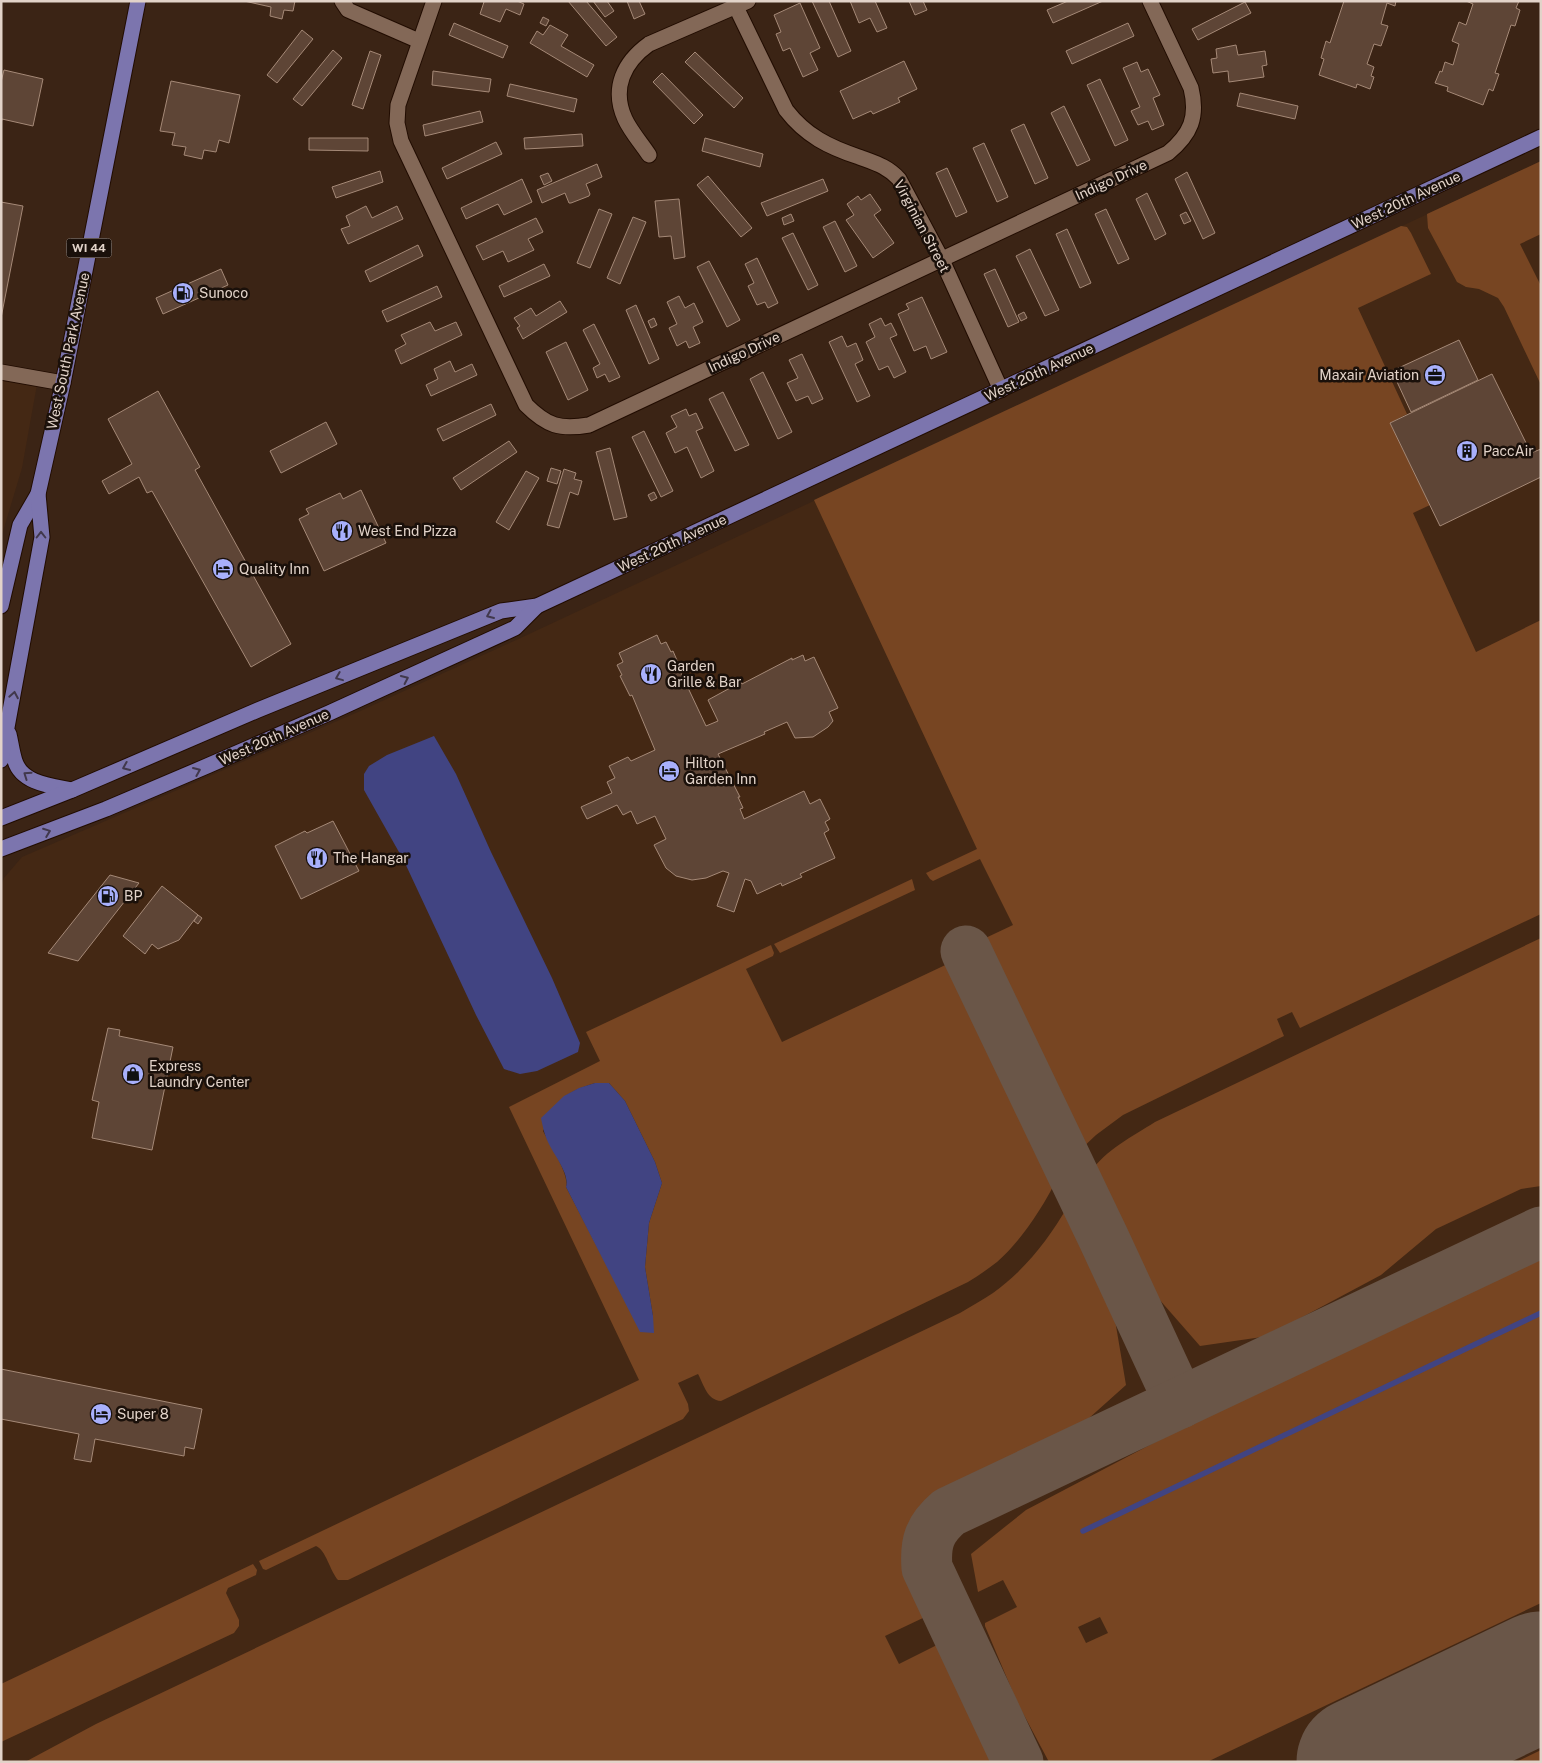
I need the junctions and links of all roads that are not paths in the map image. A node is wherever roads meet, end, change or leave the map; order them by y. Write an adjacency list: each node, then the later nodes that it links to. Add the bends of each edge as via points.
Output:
1 (138, 1): 11 (main road, West South Park Avenue / WI 44)
2 (342, 1): 6 (street, via 348,10)
3 (434, 1): 6 (street, Indigo Drive)
4 (1150, 1): 9 (street, Indigo Drive, via 1194,101 1193,120 1179,144 1168,153)
5 (742, 4): 8 (street, via 649,44 628,64 620,84 621,106 626,120); 9 (street, Virginian Street, via 786,110 795,123 812,137 891,170 899,179)
6 (419, 41): 9 (street, Indigo Drive, via 398,106 401,141 526,405 552,425 570,428 589,425)
7 (1541, 137): 12 (main road, West 20th Avenue)
8 (650, 155)
9 (942, 260): 12 (street, Virginian Street)
10 (1, 372): 11 (street)
11 (63, 383): 13 (main road, West South Park Avenue / WI 44)
12 (1001, 390): 15 (main road, West 20th Avenue)
13 (38, 494): 14 (main road, West South Park Avenue / WI 44, via 20,525); 16 (main road, West South Park Avenue / WI 44, one-way to 13, via 42,537)
14 (1, 606)
15 (537, 606): 18 (main road, West 20th Avenue, one-way to 18, via 501,611); 20 (main road, West 20th Avenue, one-way to 15, via 106,809 329,713 515,628)
16 (8, 727): 17 (main road, West South Park Avenue / WI 44); 18 (main road, one-way to 16, via 41,783 21,772 15,763)
17 (1, 760)
18 (72, 790): 19 (main road, West 20th Avenue)
19 (1, 818)
20 (1, 850)

